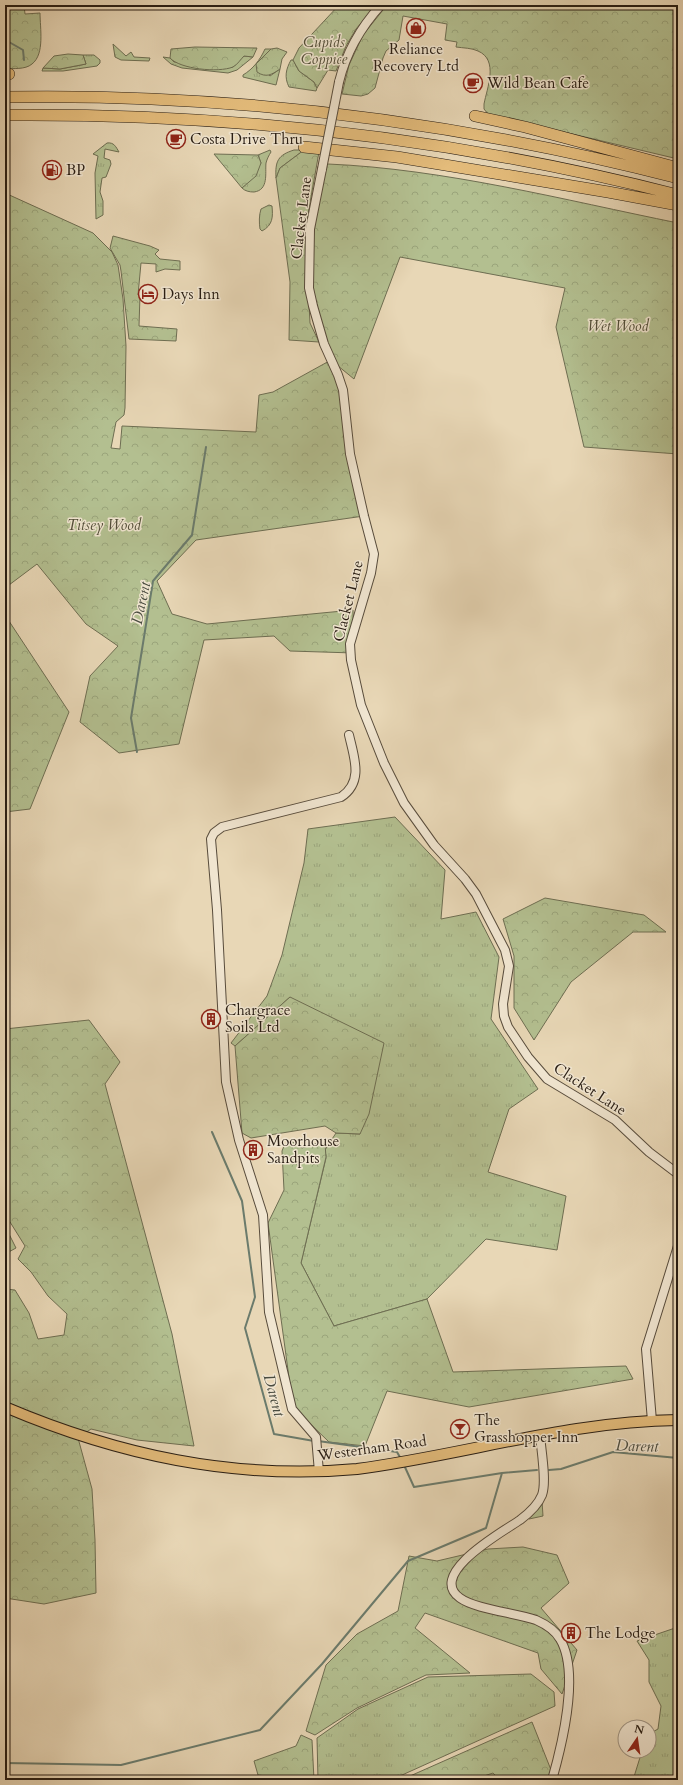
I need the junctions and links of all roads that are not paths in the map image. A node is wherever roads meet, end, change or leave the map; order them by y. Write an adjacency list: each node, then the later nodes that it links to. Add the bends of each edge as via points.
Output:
1 (381, 5): 11 (street, Clacket Lane, bridge, via 367,22 346,59 339,82 310,229 309,288 324,344 342,386 350,454 374,554 350,644 361,705 384,763 404,803 476,894 505,950 509,966 503,1004 504,1016 528,1057 547,1079 615,1120 649,1152)
2 (5, 97): 7 (highway, via 160,100 309,112 488,137)
3 (5, 115): 8 (highway, via 185,119 348,135 439,146 507,158)
4 (475, 116): 6 (highway)
5 (304, 147): 9 (highway, via 403,158)
6 (678, 168)
7 (678, 178)
8 (678, 195)
9 (678, 205)
10 (348, 735): 17 (street, via 356,774 348,792 341,797 222,827 211,839 226,1082 239,1140 263,1215 269,1312 292,1409 316,1437)
11 (678, 1174)
12 (678, 1246): 15 (street, via 646,1349)
13 (5, 1407): 17 (main road, Westerham Road, via 104,1444 170,1460 250,1470)
14 (678, 1420): 15 (main road, Westerham Road)
15 (652, 1421): 16 (main road, Westerham Road, via 606,1424)
16 (540, 1435): 17 (main road, Westerham Road, via 402,1462); 18 (street, via 544,1488 538,1503 521,1519 475,1549 457,1570 452,1587 460,1599 536,1620 545,1624 560,1638 569,1669 567,1712)
17 (319, 1472)
18 (552, 1780)

